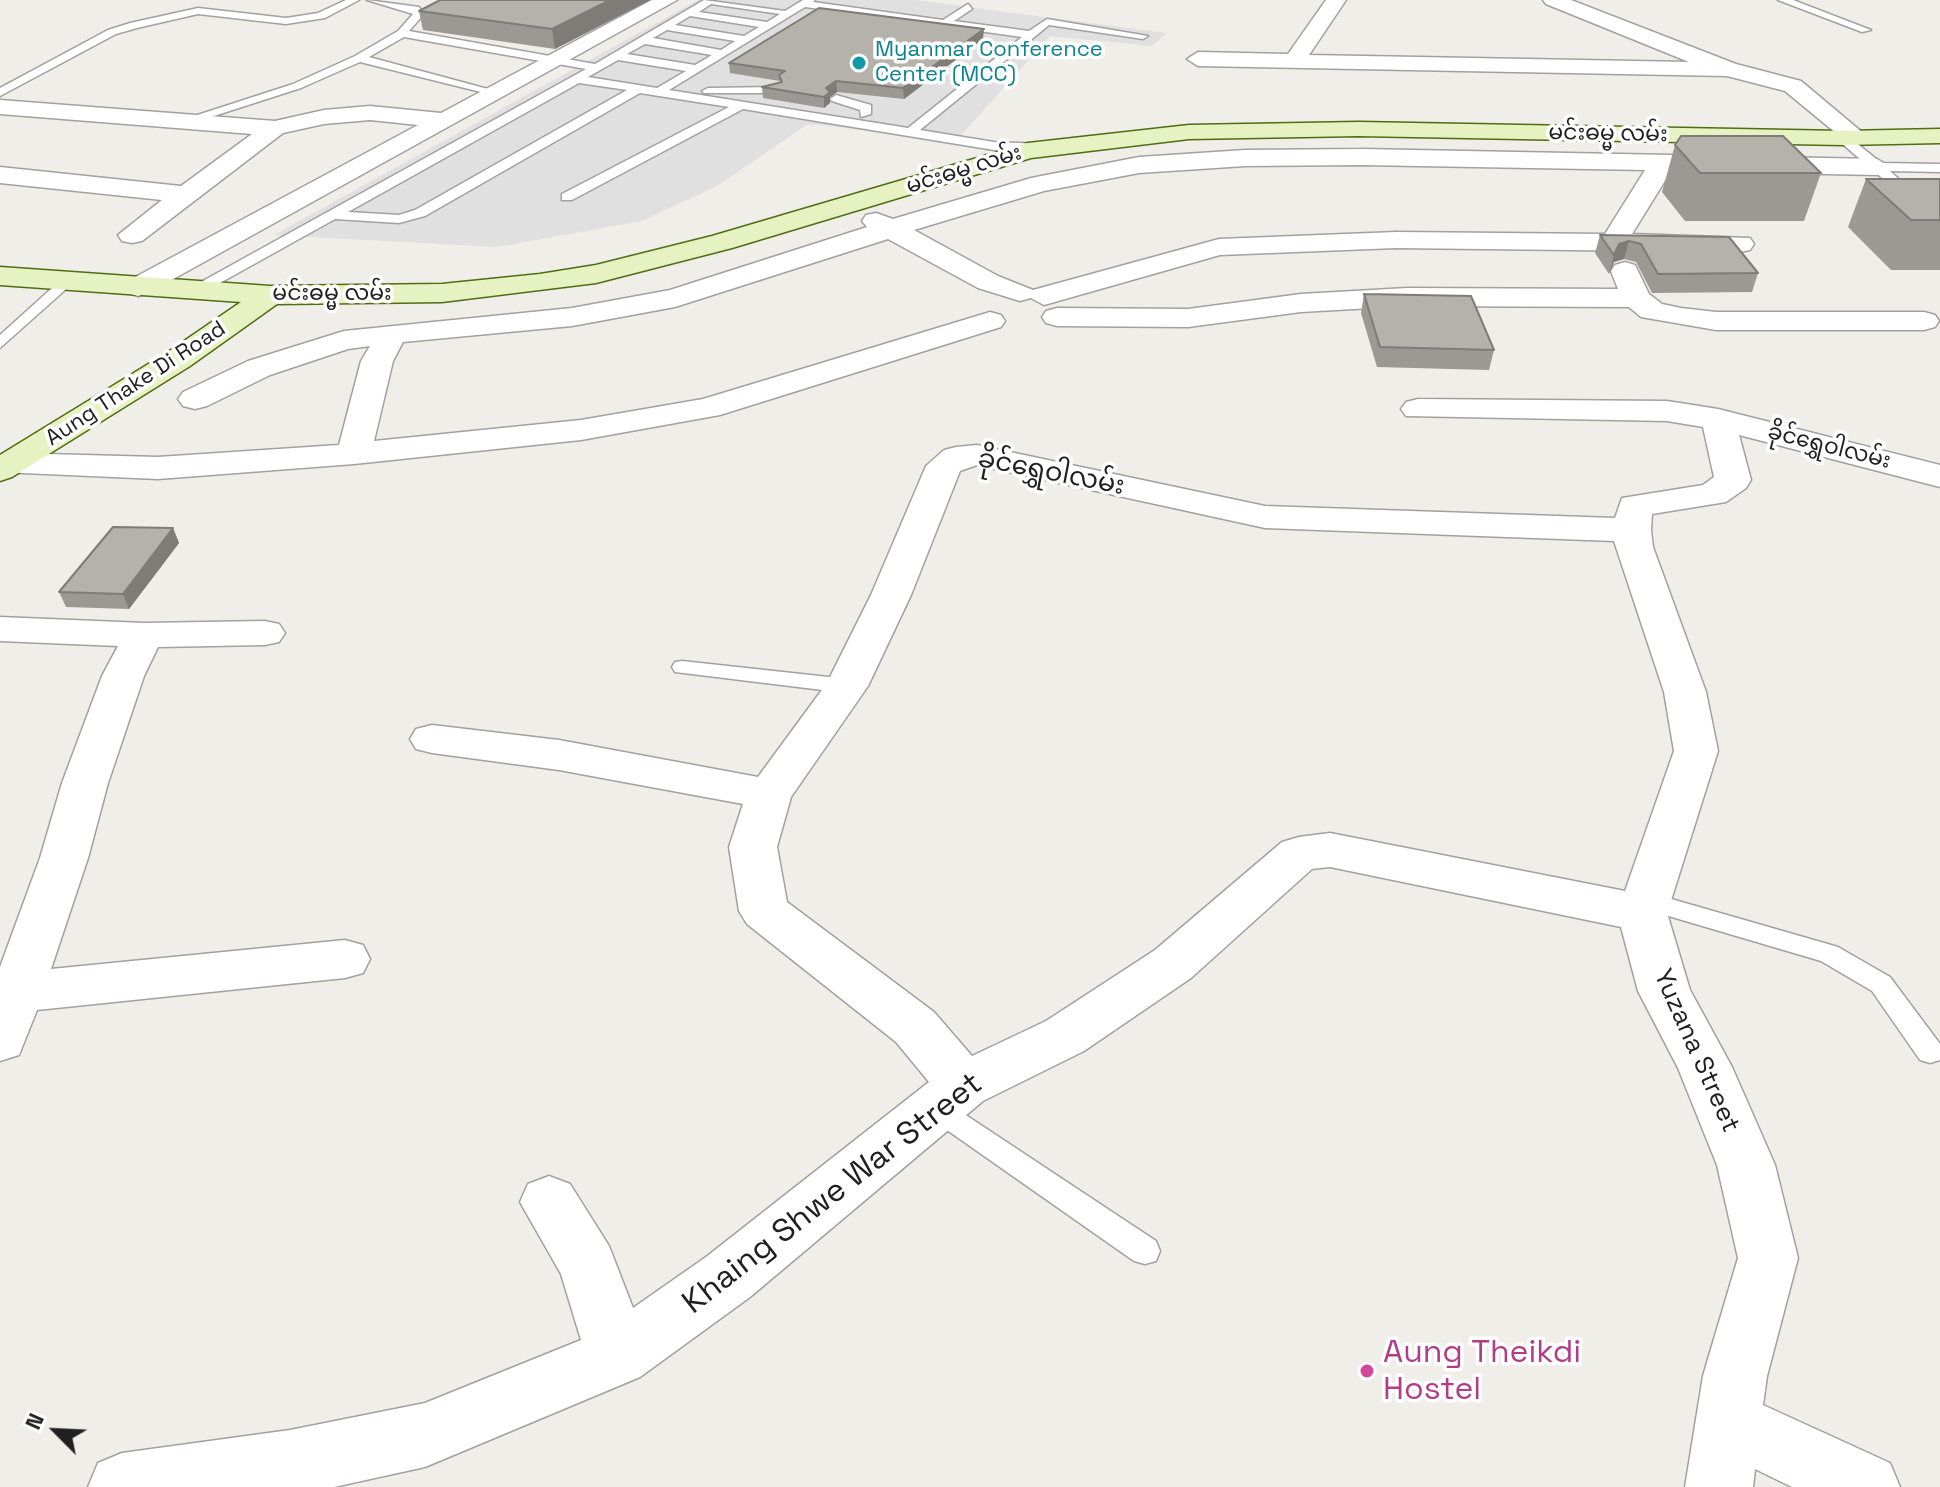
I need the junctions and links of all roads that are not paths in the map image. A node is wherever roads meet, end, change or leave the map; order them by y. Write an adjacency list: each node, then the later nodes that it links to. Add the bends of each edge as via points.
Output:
1 (354, 0): 39 (lane, via 321,16 286,21 198,11 134,25)
2 (372, 0): 20 (lane, via 415,9 419,14)
3 (667, 0): 29 (street)
4 (710, 0): 13 (lane); 14 (lane)
5 (866, 0): 12 (lane)
6 (1336, 0): 30 (street)
7 (1553, 0): 32 (street)
8 (1783, 0): 19 (lane)
9 (806, 2): 12 (lane); 13 (lane)
10 (915, 2): 15 (lane)
11 (968, 7): 16 (lane)
12 (850, 10): 15 (lane)
13 (788, 12): 17 (lane)
14 (688, 13): 17 (lane); 18 (lane)
15 (895, 16): 16 (lane)
16 (945, 23): 21 (lane)
17 (768, 25): 23 (lane)
18 (665, 27): 23 (lane); 24 (lane)
19 (1866, 30)
20 (402, 33): 27 (lane); 29 (lane)
21 (1031, 35): 22 (lane, via 1047,22); 49 (lane)
22 (1143, 36)
23 (744, 39): 25 (lane)
24 (643, 40): 25 (lane); 26 (lane)
25 (722, 53): 31 (lane)
26 (616, 56): 31 (lane); 33 (lane)
27 (359, 58): 38 (lane); 48 (lane, via 297,86)
28 (1198, 59): 30 (street)
29 (552, 61): 33 (lane); 38 (street)
30 (1294, 61): 32 (street)
31 (697, 69): 34 (lane)
32 (1728, 69): 53 (street, via 1793,86)
33 (586, 73): 34 (lane); 35 (lane); 63 (lane)
34 (671, 86): 37 (lane); 40 (lane)
35 (638, 89): 40 (lane); 63 (lane, via 420,213 399,219)
36 (775, 90): 37 (lane)
37 (707, 91): 42 (lane)
38 (493, 92): 47 (street)
39 (0, 93)
40 (657, 93): 43 (lane)
41 (836, 99): 46 (lane, via 867,108)
42 (793, 104): 45 (lane); 46 (lane)
43 (740, 106): 45 (lane); 61 (lane)
44 (0, 107): 48 (street)
45 (780, 112): 51 (lane)
46 (865, 114): 49 (lane)
47 (442, 120): 50 (street, via 370,113); 73 (street)
48 (185, 121): 50 (street)
49 (924, 124): 51 (lane); 54 (lane, via 1010,137)
50 (275, 128): 60 (street)
51 (911, 132): 54 (lane)
52 (1940, 136): 53 (main road, မင်းဓမ္မ လမ်း)
53 (1850, 138): 54 (main road, မင်းဓမ္မ လမ်း, via 1359,129 1189,132); 58 (lane)
54 (1034, 148): 62 (main road, မင်းဓမ္မ လမ်း)
55 (1663, 162): 58 (street); 66 (street, via 1362,157 1139,165 1040,184); 68 (street)
56 (1940, 168): 58 (lane)
57 (0, 175): 60 (street)
58 (1880, 178): 59 (lane)
59 (1916, 182)
60 (186, 194): 65 (street)
61 (567, 197)
62 (850, 205): 64 (main road, မင်းဓမ္မ လမ်း); 66 (street)
63 (333, 215): 74 (lane)
64 (818, 215): 66 (street); 75 (main road, မင်းဓမ္မ လမ်း, via 596,274)
65 (132, 235)
66 (878, 235): 78 (street); 79 (street); 81 (street, via 675,298 572,317)
67 (1396, 240): 68 (street); 71 (street); 78 (street, via 1219,247)
68 (1613, 243): 69 (street); 77 (street)
69 (1740, 244)
70 (0, 276): 72 (main road, မင်းဓမ္မ လမ်း)
71 (1426, 278): 77 (street); 78 (street, via 1188,318)
72 (67, 282): 73 (main road, မင်းဓမ္မ လမ်း); 82 (lane)
73 (145, 287): 74 (main road, မင်းဓမ္မ လမ်း); 83 (main road, via 189,312 191,335)
74 (197, 290): 76 (main road, မင်းဓမ္မ လမ်း)
75 (442, 293): 76 (main road, မင်းဓမ္မ လမ်း); 83 (main road, via 341,311)
76 (270, 295): 83 (main road, Aung Thake Di Road)
77 (1636, 298): 80 (street, via 1652,311 1716,321)
78 (1040, 302): 79 (street); 79 (street)
79 (1004, 319): 87 (street, via 708,408 581,430)
80 (1924, 321)
81 (392, 334): 84 (street, via 344,340 259,368); 87 (street, via 377,361)
82 (0, 343)
83 (179, 359): 88 (main road, Aung Thake Di Road)
84 (195, 399)
85 (1418, 409): 86 (street, ခိုင်ရွှေဝါလမ်း, via 1667,411)
86 (1718, 419): 89 (street, ခိုင်ရွှေဝါလမ်း); 90 (street, via 1733,480 1713,494 1635,506)
87 (354, 454): 88 (street, via 158,468)
88 (9, 460)
89 (1940, 476)
90 (1632, 530): 95 (street, ခိုင်ရွှေဝါလမ်း, via 1265,517 977,455 956,457 944,466); 98 (street, via 1685,692 1696,751)
91 (0, 629): 93 (street)
92 (265, 633): 93 (street)
93 (144, 635): 100 (street, via 123,676)
94 (682, 667): 95 (lane)
95 (847, 686): 97 (street, ခိုင်ရွှေဝါလမ်း)
96 (432, 739): 97 (street, via 559,755)
97 (769, 795): 103 (street, ခိုင်ရွှေဝါလမ်း, via 753,847 764,911 915,1027)
98 (1644, 907): 102 (lane, via 1829,954 1881,984); 103 (street, Khaing Shwe War Street, via 1330,850 1299,854 1173,964 1065,1036); 107 (street, Yuzana Street, via 1664,991 1705,1067 1746,1165 1768,1258 1735,1376)
99 (345, 959): 100 (street)
100 (17, 992): 101 (street)
101 (0, 1040)
102 (1930, 1052)
103 (950, 1096): 105 (lane); 106 (street, Khaing Shwe War Street, via 728,1277)
104 (549, 1202): 106 (street, via 588,1265)
105 (1145, 1251)
106 (618, 1356): 108 (street, Khaing Shwe War Street, via 425,1435 290,1463)
107 (1730, 1423): 109 (street, Yuzana Street); 110 (street)
108 (122, 1487)
109 (1719, 1487)
110 (1866, 1487)

